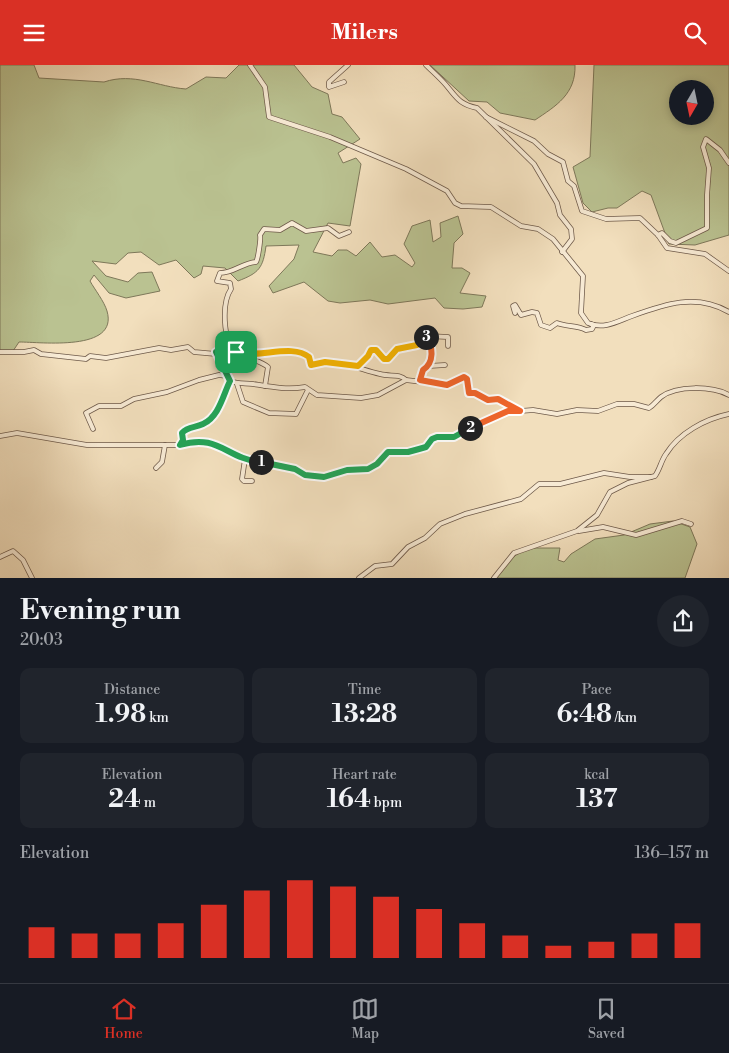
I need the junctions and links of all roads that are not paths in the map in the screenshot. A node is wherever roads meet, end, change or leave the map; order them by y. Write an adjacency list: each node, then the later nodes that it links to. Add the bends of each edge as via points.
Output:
1 (250, 65): 9 (street, via 265,87 269,117 330,137 406,169 447,191 461,206 491,207 521,226 538,229 553,239)
2 (348, 65): 4 (street, via 329,82 329,87)
3 (426, 65): 5 (street, via 456,99 477,108)
4 (344, 82)
5 (486, 117): 8 (street, via 534,141 563,162 582,211 606,219 640,218); 9 (street, via 534,164 557,211 570,229 572,239)
6 (729, 163): 8 (street, via 706,139 702,145 709,168 707,228 676,243 662,233)
7 (349, 232): 17 (street, via 339,236 328,228 306,231 292,223 280,230 264,229 256,262 242,265 230,273 220,273 217,281 230,283 224,307 225,330)
8 (658, 235): 10 (street, via 667,248 705,254)
9 (562, 252): 13 (street, via 583,276 581,313 583,319)
10 (729, 271)
11 (729, 311): 13 (street, via 704,302 675,301 617,323)
12 (515, 313): 13 (street, via 513,305 521,315 536,313 541,325 550,328 557,323 586,331 592,329 594,325)
13 (591, 324)
14 (428, 336): 15 (street, via 448,337); 21 (street, via 417,345 397,349 388,359 371,350); 22 (street, via 431,345)
15 (448, 346)
16 (0, 352): 18 (street, via 34,350 76,359 90,356 106,358 159,348 188,347 194,352)
17 (236, 352): 18 (street, via 220,350); 19 (street)
18 (216, 353): 23 (street)
19 (246, 355): 21 (street, via 301,352 314,366 325,362); 28 (street, via 268,367)
20 (445, 365): 22 (street)
21 (358, 366): 24 (street, via 381,375 400,375)
22 (429, 366): 25 (street, via 423,370)
23 (227, 376): 26 (street); 33 (street, via 198,380 121,406 99,406 86,413)
24 (406, 380): 25 (street); 29 (street, via 378,395 361,398 317,395)
25 (420, 380): 31 (street, via 447,385 464,377 469,393 488,400 498,399)
26 (230, 381): 27 (street); 36 (street, via 213,417 202,425 186,429)
27 (237, 384): 28 (street); 29 (street, via 243,402 269,413 296,414)
28 (265, 386): 29 (street, via 306,387)
29 (308, 390)
30 (729, 395): 31 (street, via 718,389 690,389 662,396 649,408 617,404 598,411 557,414)
31 (520, 411): 37 (street, via 508,411 482,421 454,437 437,437 426,447 408,452 388,452 368,469 347,470 324,477)
32 (729, 414): 39 (street, via 702,423 682,437 668,451 657,474)
33 (93, 429)
34 (0, 436): 35 (street, via 17,433 87,445)
35 (165, 445): 36 (street); 38 (street, via 162,462)
36 (180, 445): 37 (street, via 212,442)
37 (245, 459): 40 (street, via 242,479)
38 (156, 469)
39 (651, 477): 42 (street, via 610,492 597,515); 45 (street, via 604,473 560,484 539,485 521,499 440,524 425,538 408,547 392,564 375,566)
40 (252, 481)
41 (691, 524): 42 (street, via 682,521 636,535 603,527)
42 (577, 531): 46 (street, via 514,553)
43 (0, 557): 44 (street, via 13,551 19,554)
44 (32, 578)
45 (359, 578)
46 (494, 578)

